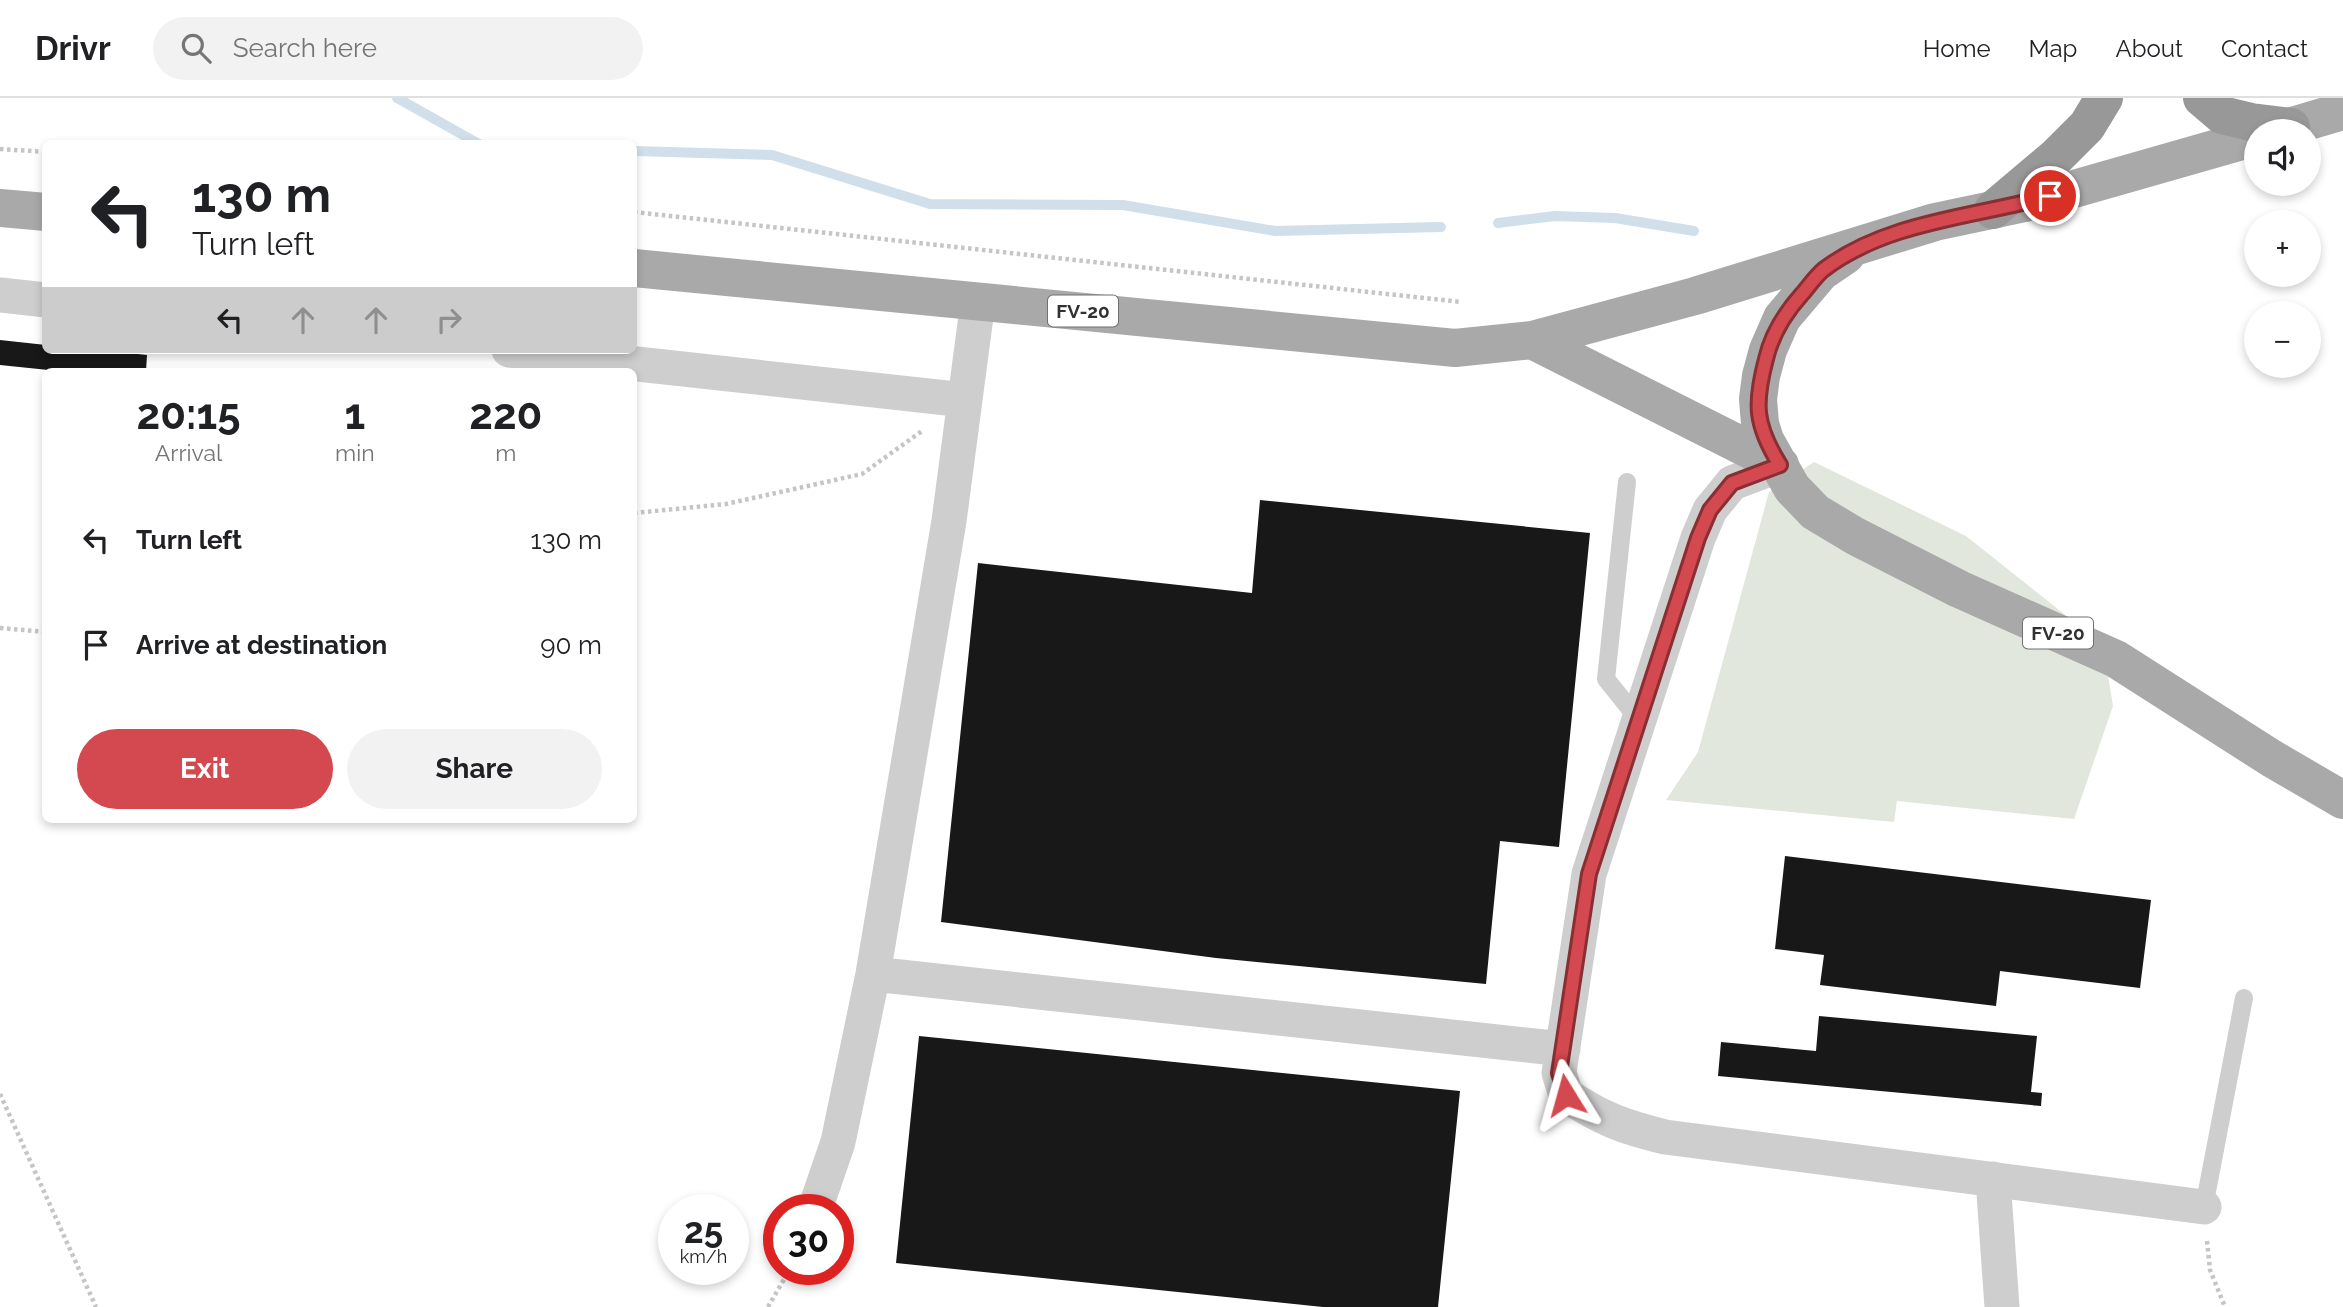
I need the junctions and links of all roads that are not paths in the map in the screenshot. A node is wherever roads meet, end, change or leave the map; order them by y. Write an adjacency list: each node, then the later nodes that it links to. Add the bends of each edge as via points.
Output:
1 (2104, 98): 8 (highway, via 2087,126)
2 (2202, 98): 5 (highway, via 2222,115)
3 (2343, 111): 4 (main road, FV-20)
4 (2317, 119)
5 (2244, 120)
6 (2244, 141): 8 (main road, FV-20)
7 (0, 208): 9 (main road)
8 (1993, 209): 10 (main road, FV-20)
9 (42, 212)
10 (1873, 242): 15 (main road, FV-20); 18 (main road, FV-20, via 1821,272 1782,318 1768,350 1758,399 1760,424)
11 (637, 268): 14 (main road, FV-20)
12 (0, 295): 13 (street)
13 (42, 300)
14 (978, 301): 15 (main road, FV-20, via 1455,348); 17 (street)
15 (1532, 340): 18 (main road)
16 (545, 354): 17 (street)
17 (965, 400): 22 (street)
18 (1780, 465): 20 (street, via 1732,483 1710,510); 21 (main road, FV-20, via 1792,488 1815,512 1855,536 1959,589 2116,659)
19 (1627, 482): 20 (lane, via 1606,679)
20 (1639, 720): 24 (street, via 1589,874)
21 (2343, 800)
22 (873, 974): 24 (street); 26 (street, via 838,1142)
23 (2244, 998): 27 (lane)
24 (1563, 1049): 25 (street, via 1559,1073 1566,1095 1625,1128)
25 (1993, 1179): 27 (street); 28 (street)
26 (820, 1194)
27 (2204, 1207)
28 (2001, 1307)

